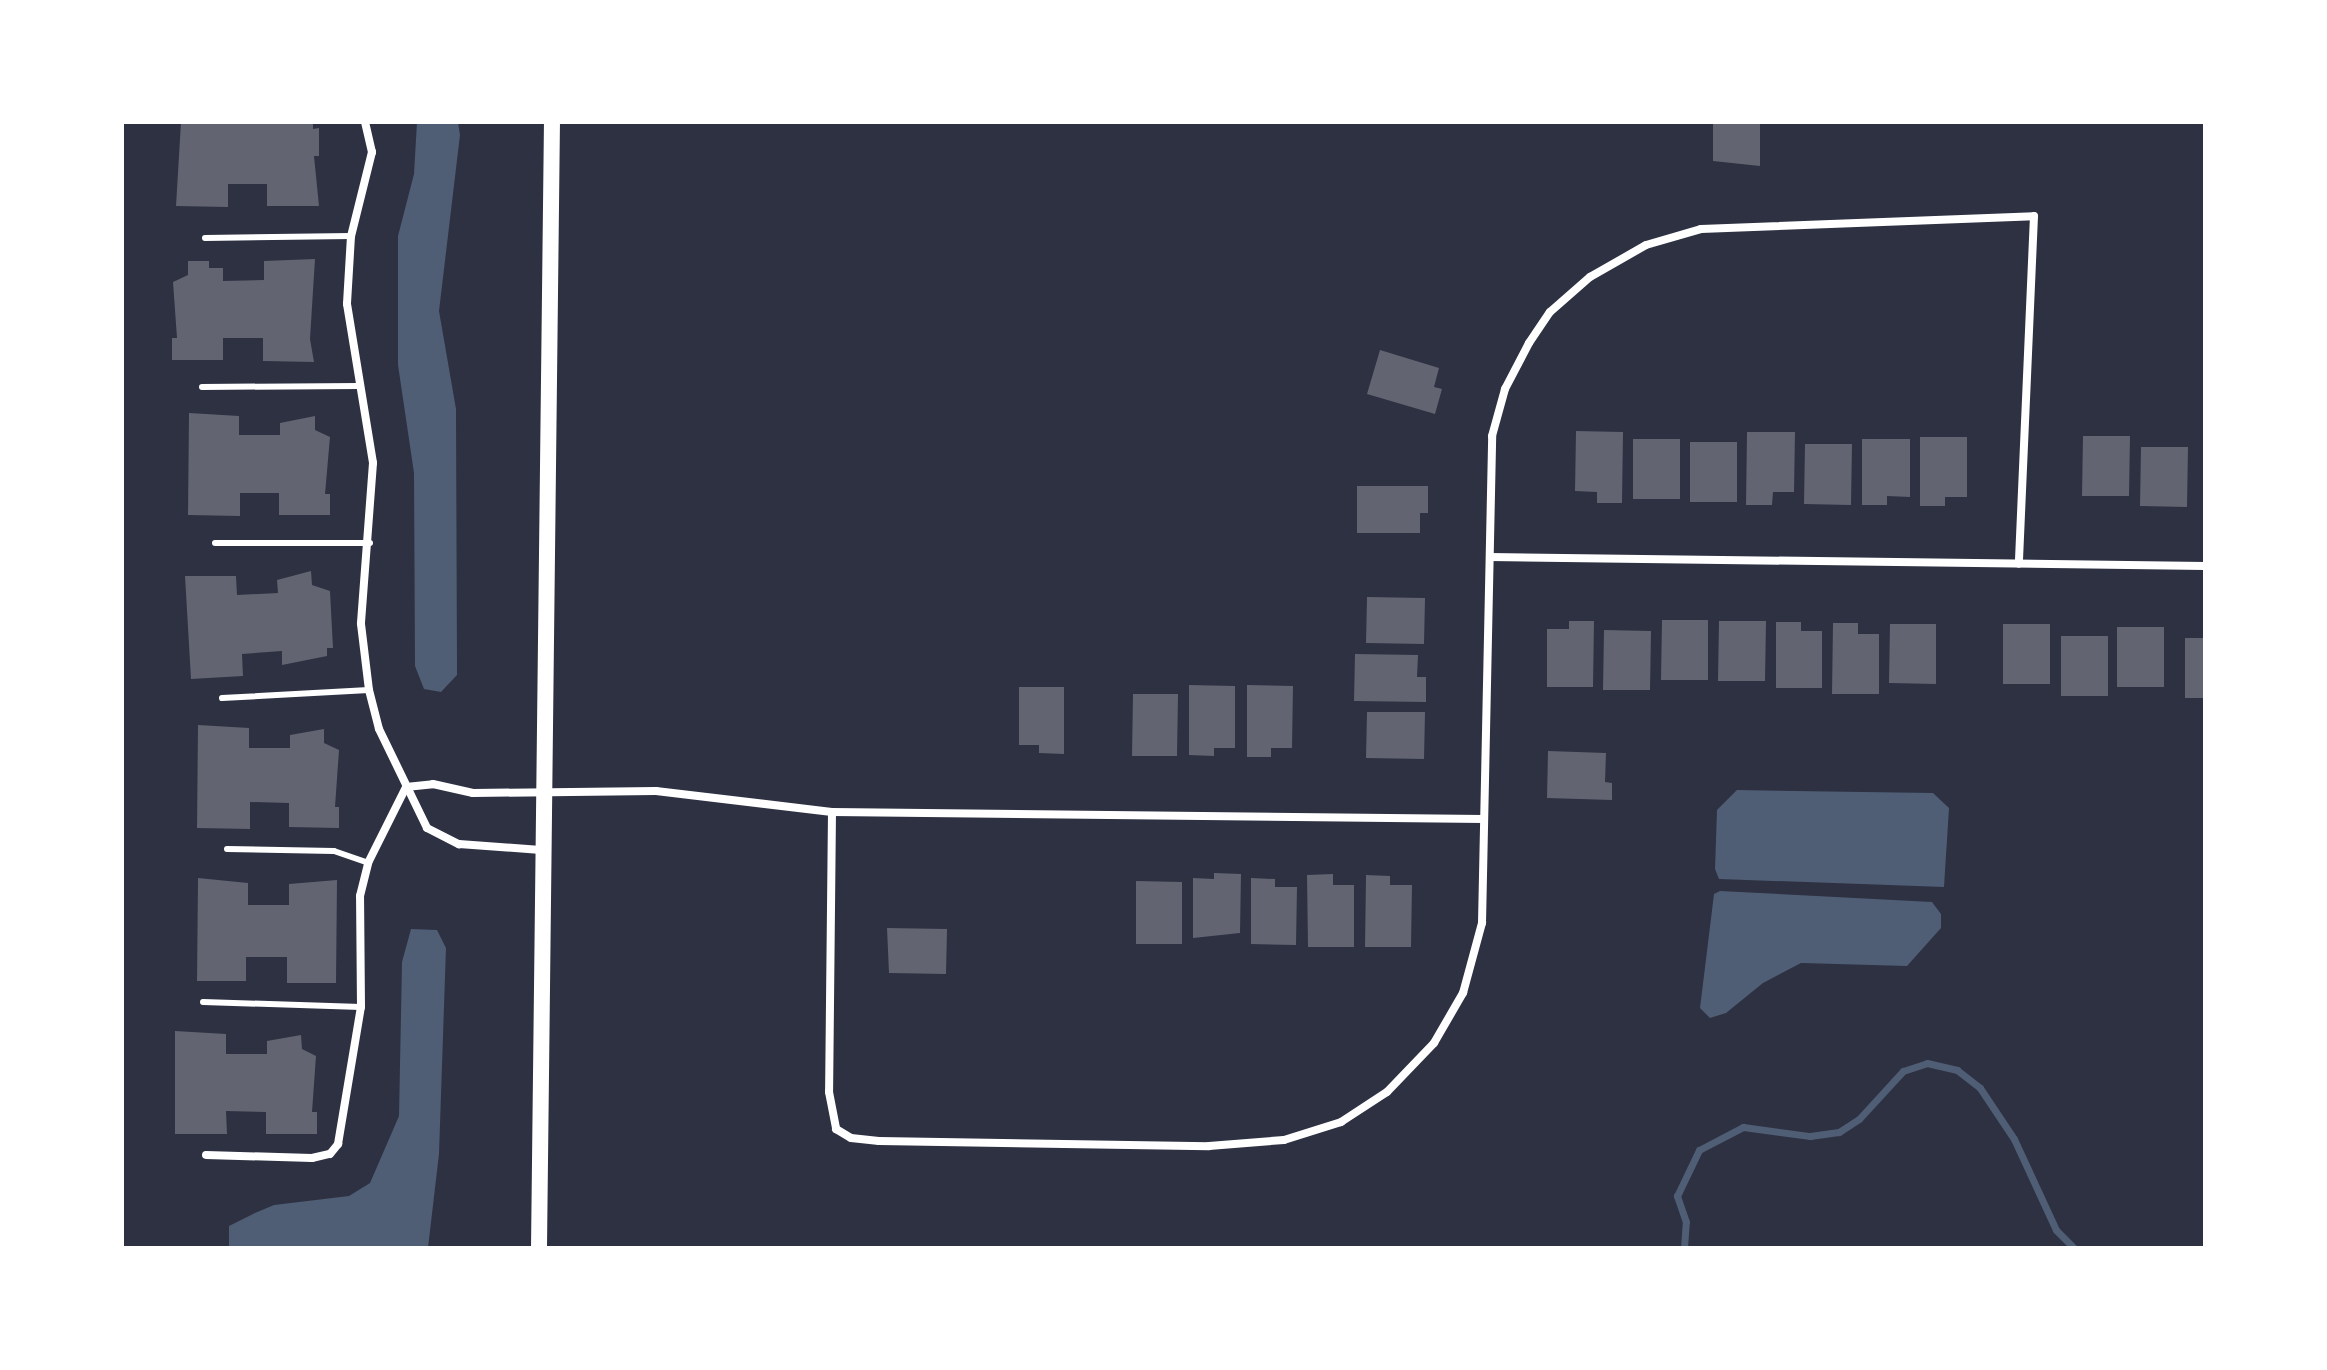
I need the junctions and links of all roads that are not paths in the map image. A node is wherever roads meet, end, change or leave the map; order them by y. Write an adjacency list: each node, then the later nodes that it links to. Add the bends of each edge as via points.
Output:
1 (365, 122): 3 (street, via 372,152)
2 (552, 122): 15 (main road)
3 (351, 236): 4 (lane); 5 (street, via 347,304)
4 (205, 238)
5 (359, 386): 6 (lane); 8 (street, via 373,463)
6 (202, 387)
7 (215, 543): 8 (lane)
8 (370, 543): 12 (street, via 361,624)
9 (1490, 557): 10 (street); 10 (street, via 1489,467 1505,389 1550,312 1618,258 1701,229 2034,216); 17 (street)
10 (2019, 564): 11 (street)
11 (2205, 566)
12 (369, 690): 13 (lane); 14 (street, via 379,729)
13 (222, 698)
14 (406, 787): 15 (street); 19 (street, via 427,828 459,844); 20 (street)
15 (541, 793): 16 (street, via 656,791); 19 (main road)
16 (832, 812): 17 (street); 17 (street, via 829,1092 836,1129 851,1138 879,1141 1209,1146 1284,1140 1341,1122 1387,1092 1434,1043 1463,993 1482,923)
17 (1484, 819)
18 (227, 849): 20 (lane, via 334,851)
19 (541, 850): 24 (main road)
20 (368, 863): 22 (street, via 357,915)
21 (203, 1002): 22 (lane)
22 (361, 1007): 23 (street, via 348,1104 338,1144 330,1154)
23 (206, 1155)
24 (539, 1248)

